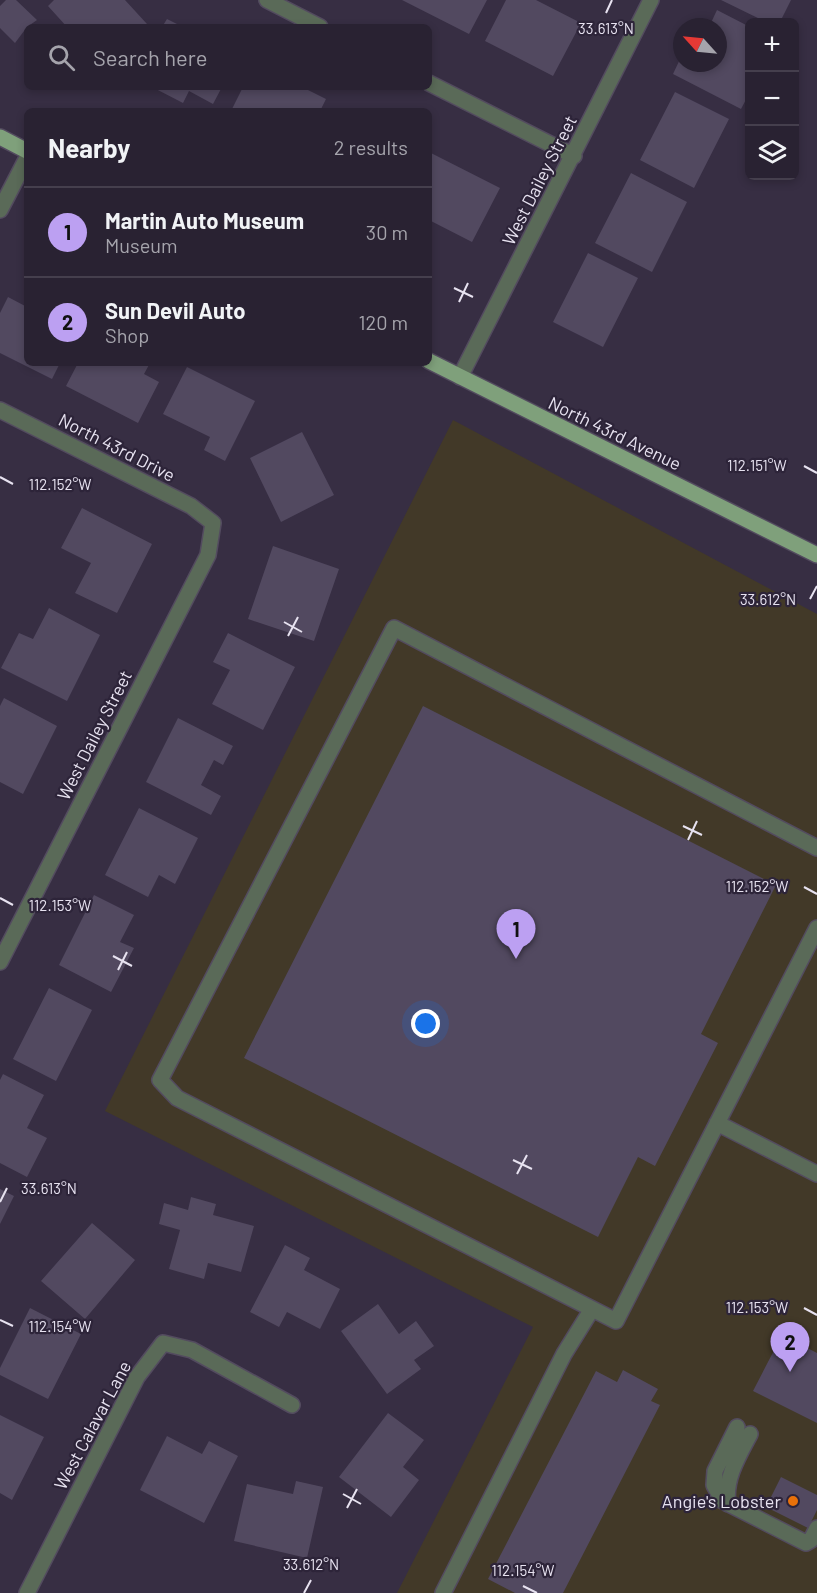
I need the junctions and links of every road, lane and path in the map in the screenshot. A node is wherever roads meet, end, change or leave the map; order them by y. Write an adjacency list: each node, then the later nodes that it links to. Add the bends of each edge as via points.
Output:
1 (267, 0): 3 (street)
2 (651, 0): 7 (street, West Dailey Street)
3 (314, 24)
4 (432, 85): 7 (street)
5 (0, 138): 6 (main road)
6 (24, 150)
7 (573, 156): 11 (street, West Dailey Street)
8 (24, 164): 9 (street)
9 (0, 210)
10 (432, 363): 11 (main road, North 43rd Avenue)
11 (460, 377): 14 (main road, North 43rd Avenue)
12 (0, 410): 13 (street, North 43rd Drive, via 191,506)
13 (213, 523): 17 (street, West Dailey Street, via 208,555)
14 (817, 555)
15 (817, 848): 20 (street, via 394,628 160,1080 177,1098)
16 (817, 928): 18 (street)
17 (0, 962)
18 (717, 1123): 19 (street); 20 (street, via 616,1321)
19 (817, 1174)
20 (592, 1309): 25 (street, via 564,1354)
21 (292, 1405): 24 (street, West Calavar Lane, via 192,1350 163,1343 137,1377)
22 (743, 1430): 23 (street, via 715,1471 714,1485 723,1501 806,1543)
23 (817, 1528)
24 (27, 1593)
25 (443, 1593)

